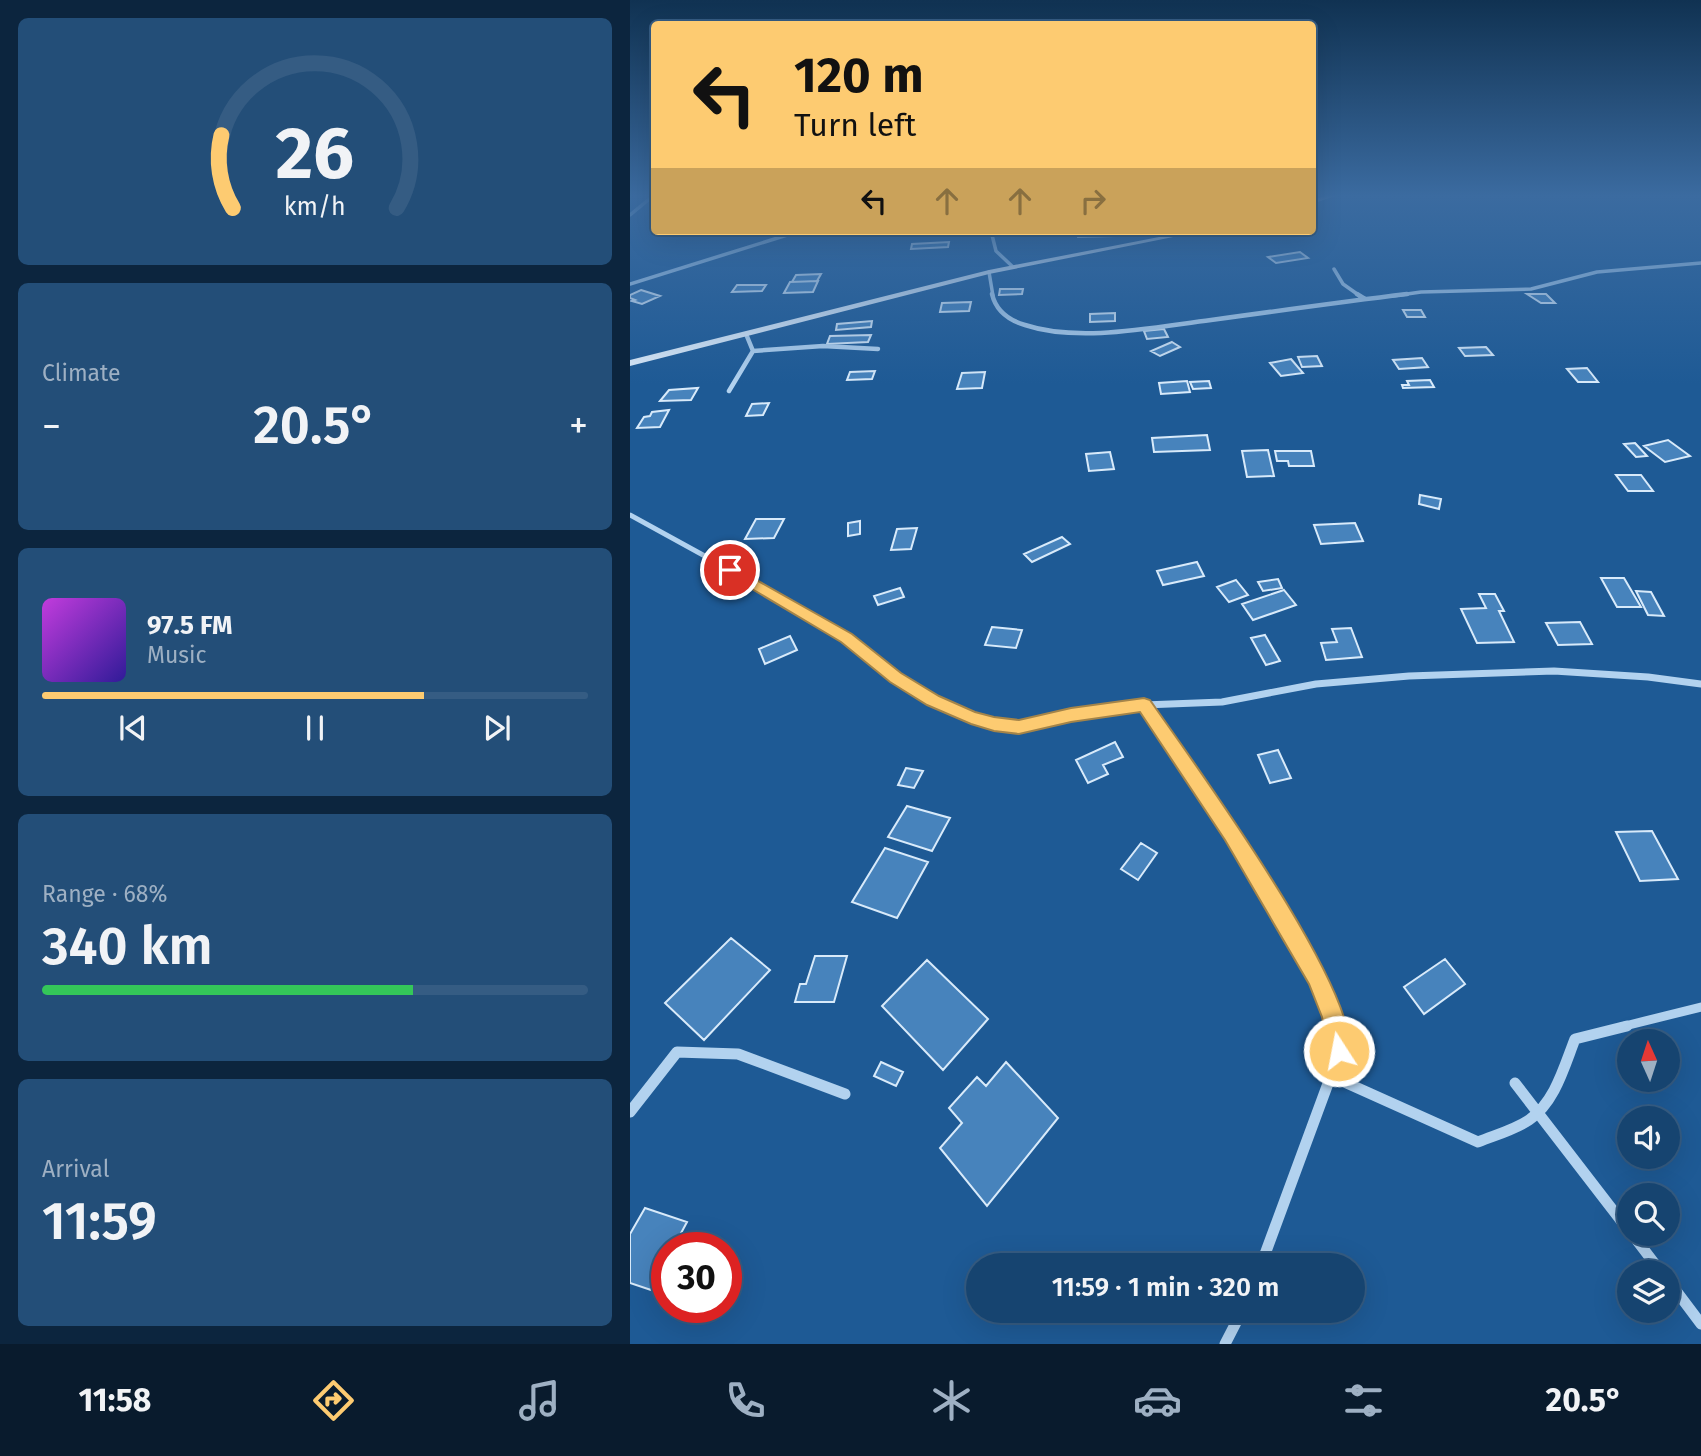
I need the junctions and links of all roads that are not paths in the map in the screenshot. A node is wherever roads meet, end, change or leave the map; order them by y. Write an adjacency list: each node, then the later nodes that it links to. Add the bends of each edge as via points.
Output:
1 (711, 259): 8 (street)
2 (1004, 259): 5 (street)
3 (1056, 259): 5 (main road)
4 (1701, 263): 9 (street, via 1597,272 1531,289 1474,288)
5 (1013, 267): 7 (main road)
6 (1334, 269): 9 (street, via 1343,284)
7 (989, 272): 9 (street, via 997,307 1005,316 1020,324 1057,330 1139,329); 10 (main road)
8 (630, 284)
9 (1366, 299)
10 (746, 334): 12 (street); 13 (main road)
11 (878, 349): 12 (street, via 823,346)
12 (753, 351): 14 (street)
13 (630, 362)
14 (729, 391)
15 (630, 516): 17 (street, via 847,638 895,677 971,717 1019,727)
16 (1701, 684): 17 (street, via 1567,671 1492,672 1316,684 1222,702)
17 (1144, 705): 19 (street, via 1232,834 1318,977 1333,1017 1339,1051)
18 (1701, 1007): 23 (street, via 1575,1039 1548,1102)
19 (1331, 1076): 23 (street, via 1478,1142); 26 (street)
20 (1515, 1083): 23 (street)
21 (845, 1094): 22 (street, via 738,1054 677,1052)
22 (630, 1112)
23 (1538, 1113): 24 (street)
24 (1617, 1215)
25 (1641, 1246): 27 (street)
26 (1265, 1253)
27 (1652, 1260)
28 (1680, 1296): 30 (street)
29 (1235, 1323): 31 (street)
30 (1701, 1324)
31 (1224, 1344)

